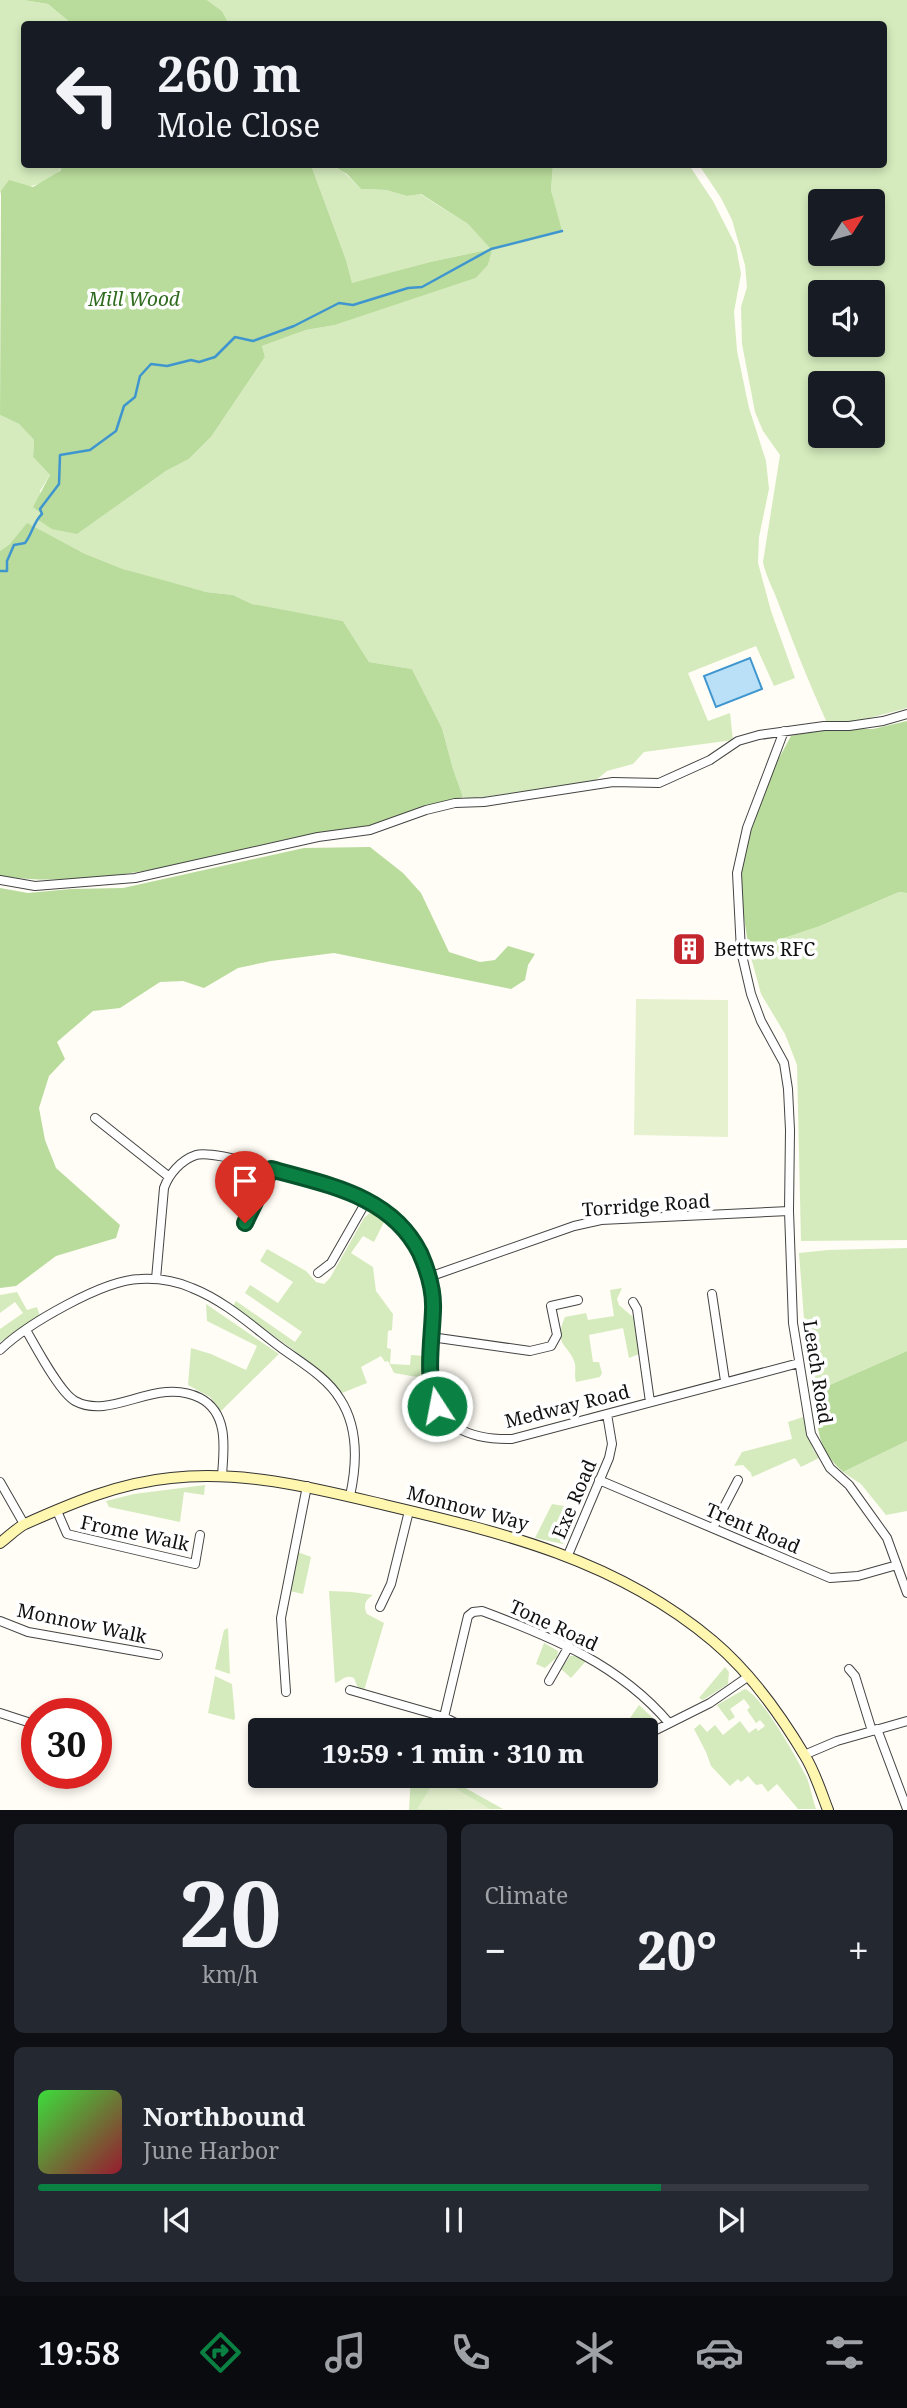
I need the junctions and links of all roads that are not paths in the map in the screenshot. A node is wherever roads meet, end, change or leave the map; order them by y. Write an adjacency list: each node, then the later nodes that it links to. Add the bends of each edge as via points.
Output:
1 (907, 714): 2 (street)
2 (784, 731): 3 (street, via 738,741 710,760 659,783 613,782 455,803 370,830 318,837 135,878 35,886); 8 (street, Leach Road, via 747,828 737,873 741,951 751,994 784,1063 790,1130)
3 (0, 880)
4 (95, 1118): 6 (street)
5 (271, 1169): 6 (street, Medway Road, via 207,1154 188,1159); 7 (street, Medway Road); 9 (street)
6 (168, 1176): 12 (street)
7 (367, 1200): 10 (street, via 331,1263); 11 (street, Medway Road, via 403,1226)
8 (789, 1211): 11 (street, Torridge Road, via 601,1220); 19 (street, Leach Road)
9 (245, 1223)
10 (317, 1273)
11 (429, 1277): 17 (street, Medway Road)
12 (156, 1279): 16 (street, via 106,1286); 28 (street, via 192,1288 223,1304 336,1393 351,1422 355,1447)
13 (712, 1294): 20 (street)
14 (578, 1300): 17 (street, via 551,1306 557,1335 551,1346 530,1351)
15 (633, 1302): 21 (street)
16 (26, 1330): 18 (street); 23 (street, via 54,1376 77,1402 101,1406 172,1390 206,1401 225,1435)
17 (431, 1337): 22 (street, Medway Road, via 432,1394 449,1422 468,1434 512,1439)
18 (0, 1350)
19 (799, 1363): 20 (street, Medway Road); 36 (street, Leach Road, via 817,1447 866,1507 887,1538)
20 (725, 1381): 21 (street, Medway Road)
21 (650, 1402): 22 (street, Medway Road)
22 (607, 1414): 24 (street, Exe Road, via 612,1444)
23 (222, 1475): 27 (street, Monnow Way); 29 (street, Monnow Way, via 120,1487)
24 (600, 1480): 32 (street, Trent Road); 35 (street, Exe Road)
25 (738, 1480): 32 (street)
26 (0, 1482): 31 (street)
27 (307, 1486): 28 (street, Monnow Way); 46 (street, via 281,1618)
28 (350, 1496): 30 (street, Monnow Way)
29 (57, 1511): 31 (street, Monnow Way); 33 (street, Frome Walk, via 67,1534 194,1564)
30 (409, 1511): 35 (street, Monnow Way); 38 (street, via 391,1584)
31 (24, 1524): 34 (street, Monnow Way)
32 (713, 1528): 36 (street, Trent Road, via 830,1578)
33 (200, 1535)
34 (0, 1543)
35 (568, 1555): 43 (street, Monnow Way, via 628,1582 685,1619)
36 (897, 1565): 37 (street, Leach Road)
37 (907, 1593)
38 (380, 1607)
39 (0, 1621): 41 (street, Monnow Walk, via 28,1632)
40 (569, 1646): 44 (street); 48 (street, Tone Road, via 514,1622 473,1612 465,1624); 51 (street, Tone Road, via 654,1705)
41 (158, 1654)
42 (849, 1669): 53 (street)
43 (749, 1676): 51 (street, via 710,1703); 54 (street, Monnow Way)
44 (549, 1681)
45 (350, 1690): 48 (street)
46 (285, 1692)
47 (0, 1713): 49 (street)
48 (444, 1717)
49 (21, 1720)
50 (907, 1721): 53 (street)
51 (669, 1723): 52 (street)
52 (658, 1729)
53 (874, 1730): 54 (street); 55 (street)
54 (804, 1755): 56 (street, Monnow Way)
55 (907, 1808)
56 (828, 1810)

